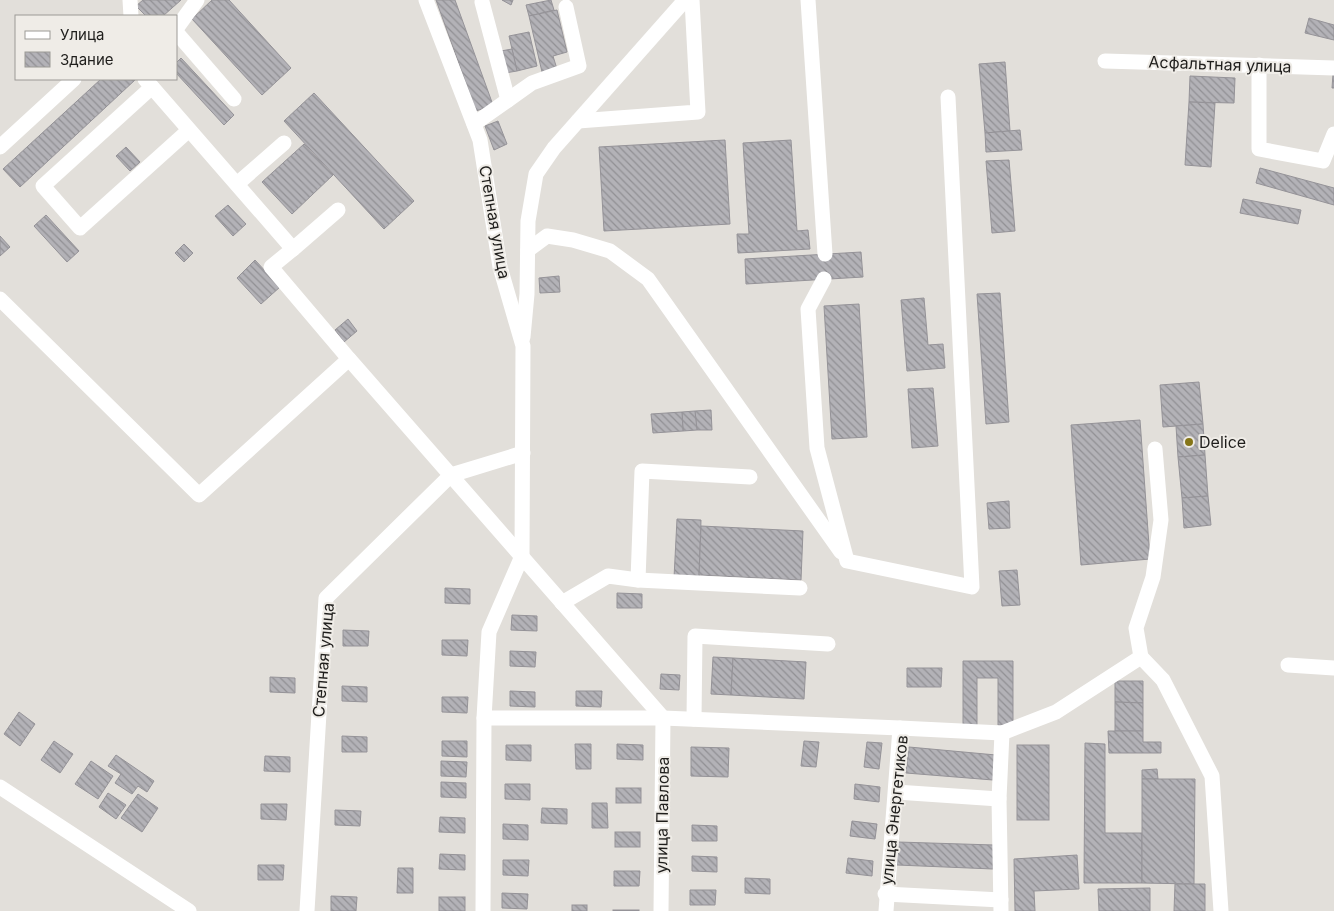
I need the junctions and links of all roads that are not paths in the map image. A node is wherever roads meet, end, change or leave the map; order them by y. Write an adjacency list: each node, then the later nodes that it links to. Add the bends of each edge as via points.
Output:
1 (130, 0): 9 (street)
2 (197, 0): 10 (street)
3 (426, 0): 21 (street, Степная улица)
4 (685, 0): 20 (street)
5 (692, 0): 20 (street, via 698,112)
6 (808, 0): 30 (street)
7 (482, 2): 19 (street)
8 (566, 7): 19 (street, via 579,66 532,83)
9 (131, 15)
10 (178, 28)
11 (178, 33): 18 (street)
12 (1105, 61): 13 (street, Асфальтная улица)
13 (1259, 66): 14 (street, Асфальтная улица); 23 (street, via 1259,149 1323,161)
14 (1334, 68)
15 (73, 80): 25 (street)
16 (149, 83): 22 (street); 22 (street, via 43,186 80,228)
17 (948, 97): 40 (street, via 972,587)
18 (234, 98)
19 (508, 100): 21 (street)
20 (578, 121): 29 (street, via 536,174 528,221)
21 (474, 124): 33 (street, Степная улица, via 480,140 500,267)
22 (189, 130): 26 (street)
23 (1334, 134)
24 (284, 143): 26 (street)
25 (0, 147)
26 (237, 184): 28 (street)
27 (338, 210): 28 (street)
28 (292, 249): 34 (street, via 271,268)
29 (528, 250): 33 (street); 40 (street, via 547,236 573,240 610,252 648,279)
30 (825, 254)
31 (824, 279): 40 (street, via 808,309 817,448)
32 (0, 299): 34 (street, via 199,495)
33 (523, 346): 36 (street, Степная улица)
34 (349, 359): 37 (street)
35 (1154, 449): 45 (street, via 1161,520 1153,577 1136,628)
36 (522, 452): 37 (street, Степная улица); 39 (street, Степная улица)
37 (451, 475): 39 (street); 59 (street, Степная улица, via 326,598)
38 (750, 477): 41 (street, via 642,471)
39 (522, 556): 43 (street); 48 (street, Степная улица, via 489,632)
40 (847, 561)
41 (638, 580): 42 (street); 43 (street, via 608,576)
42 (800, 588)
43 (562, 603): 49 (street)
44 (828, 644): 50 (street, via 695,636)
45 (1141, 657): 52 (street, улица Энергетиков, via 1056,712); 63 (street, via 1163,680 1212,776)
46 (1288, 665): 47 (street)
47 (1334, 668)
48 (484, 718): 49 (street); 60 (street, Степная улица)
49 (663, 718): 50 (street); 61 (street, улица Павлова)
50 (694, 720): 51 (street)
51 (900, 728): 52 (street, улица Энергетиков); 54 (street, улица Энергетиков)
52 (1002, 733): 55 (street)
53 (0, 787): 58 (street)
54 (896, 792): 55 (street); 56 (street, улица Энергетиков)
55 (999, 799): 57 (street)
56 (885, 894): 57 (street); 62 (street, улица Энергетиков)
57 (1001, 906)
58 (189, 911)
59 (307, 911)
60 (483, 911)
61 (661, 911)
62 (886, 911)
63 (1221, 911)

